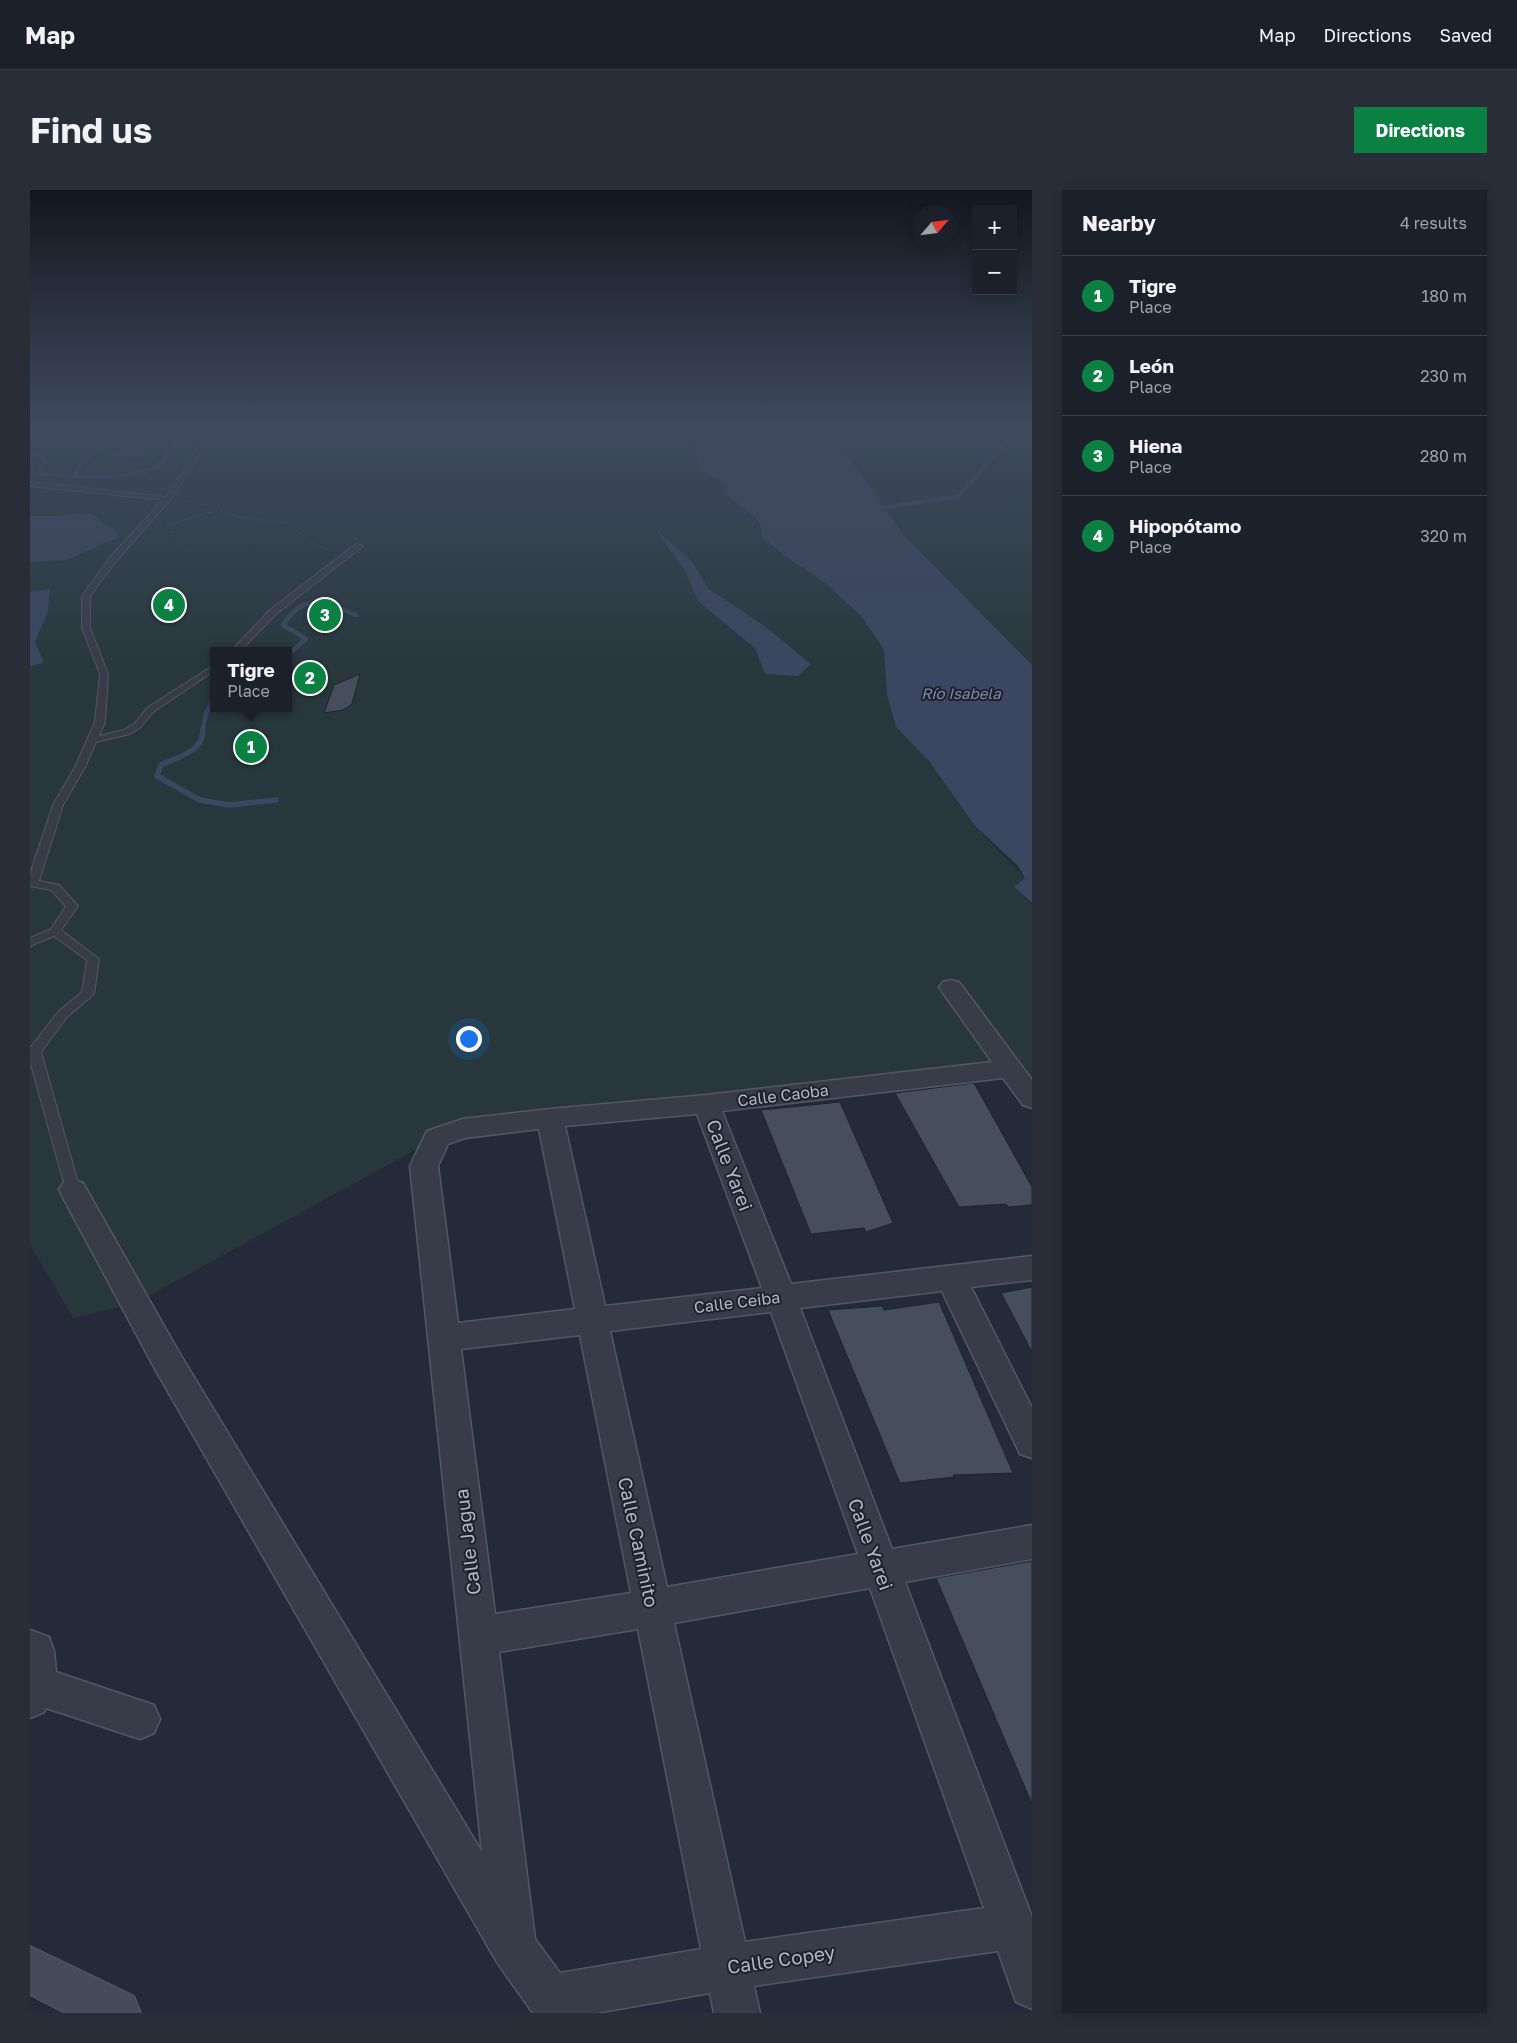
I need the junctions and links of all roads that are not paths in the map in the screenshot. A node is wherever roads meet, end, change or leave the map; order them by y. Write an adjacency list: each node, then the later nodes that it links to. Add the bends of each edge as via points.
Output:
1 (157, 510): 5 (lane, via 114,558 86,596 86,628 104,674 100,722)
2 (358, 546): 3 (lane, via 273,612)
3 (239, 647)
4 (210, 670): 5 (lane, via 150,710 138,725 127,732)
5 (92, 740): 6 (lane, via 58,804)
6 (32, 882): 7 (lane, via 55,887 72,906)
7 (55, 931): 8 (lane); 15 (lane, via 93,959 88,994 63,1014 34,1052)
8 (30, 942)
9 (951, 987): 10 (street)
10 (1011, 1068): 11 (street); 12 (street, Calle Caoba)
11 (1032, 1099)
12 (706, 1104): 13 (street, Calle Caoba); 18 (street, Calle Yarei)
13 (550, 1118): 14 (street, Calle Caoba, via 463,1129); 19 (street, Calle Caminito)
14 (436, 1138): 20 (street, Calle Jagua, via 424,1166)
15 (73, 1190): 29 (street, via 166,1358)
16 (1032, 1268): 17 (street, Calle Ceiba)
17 (951, 1276): 18 (street, Calle Ceiba); 21 (street)
18 (780, 1297): 19 (street, Calle Ceiba); 23 (street, Calle Yarei)
19 (592, 1320): 20 (street, Calle Ceiba); 24 (street, Calle Caminito)
20 (443, 1338): 25 (street, Calle Jagua)
21 (1032, 1443)
22 (1032, 1542): 23 (street)
23 (880, 1570): 24 (street); 28 (street, Calle Yarei)
24 (653, 1608): 25 (street); 30 (street, Calle Caminito)
25 (478, 1636): 29 (street, Calle Jagua)
26 (32, 1677): 27 (street)
27 (140, 1719)
28 (1013, 1926): 30 (street, Calle Copey); 32 (street, Calle Yarei)
29 (514, 1948): 30 (street, Calle Copey, via 550,1998)
30 (727, 1967): 34 (street, Calle Caminito)
31 (30, 1970): 33 (main road)
32 (1032, 1986)
33 (117, 2013)
34 (737, 2013)

